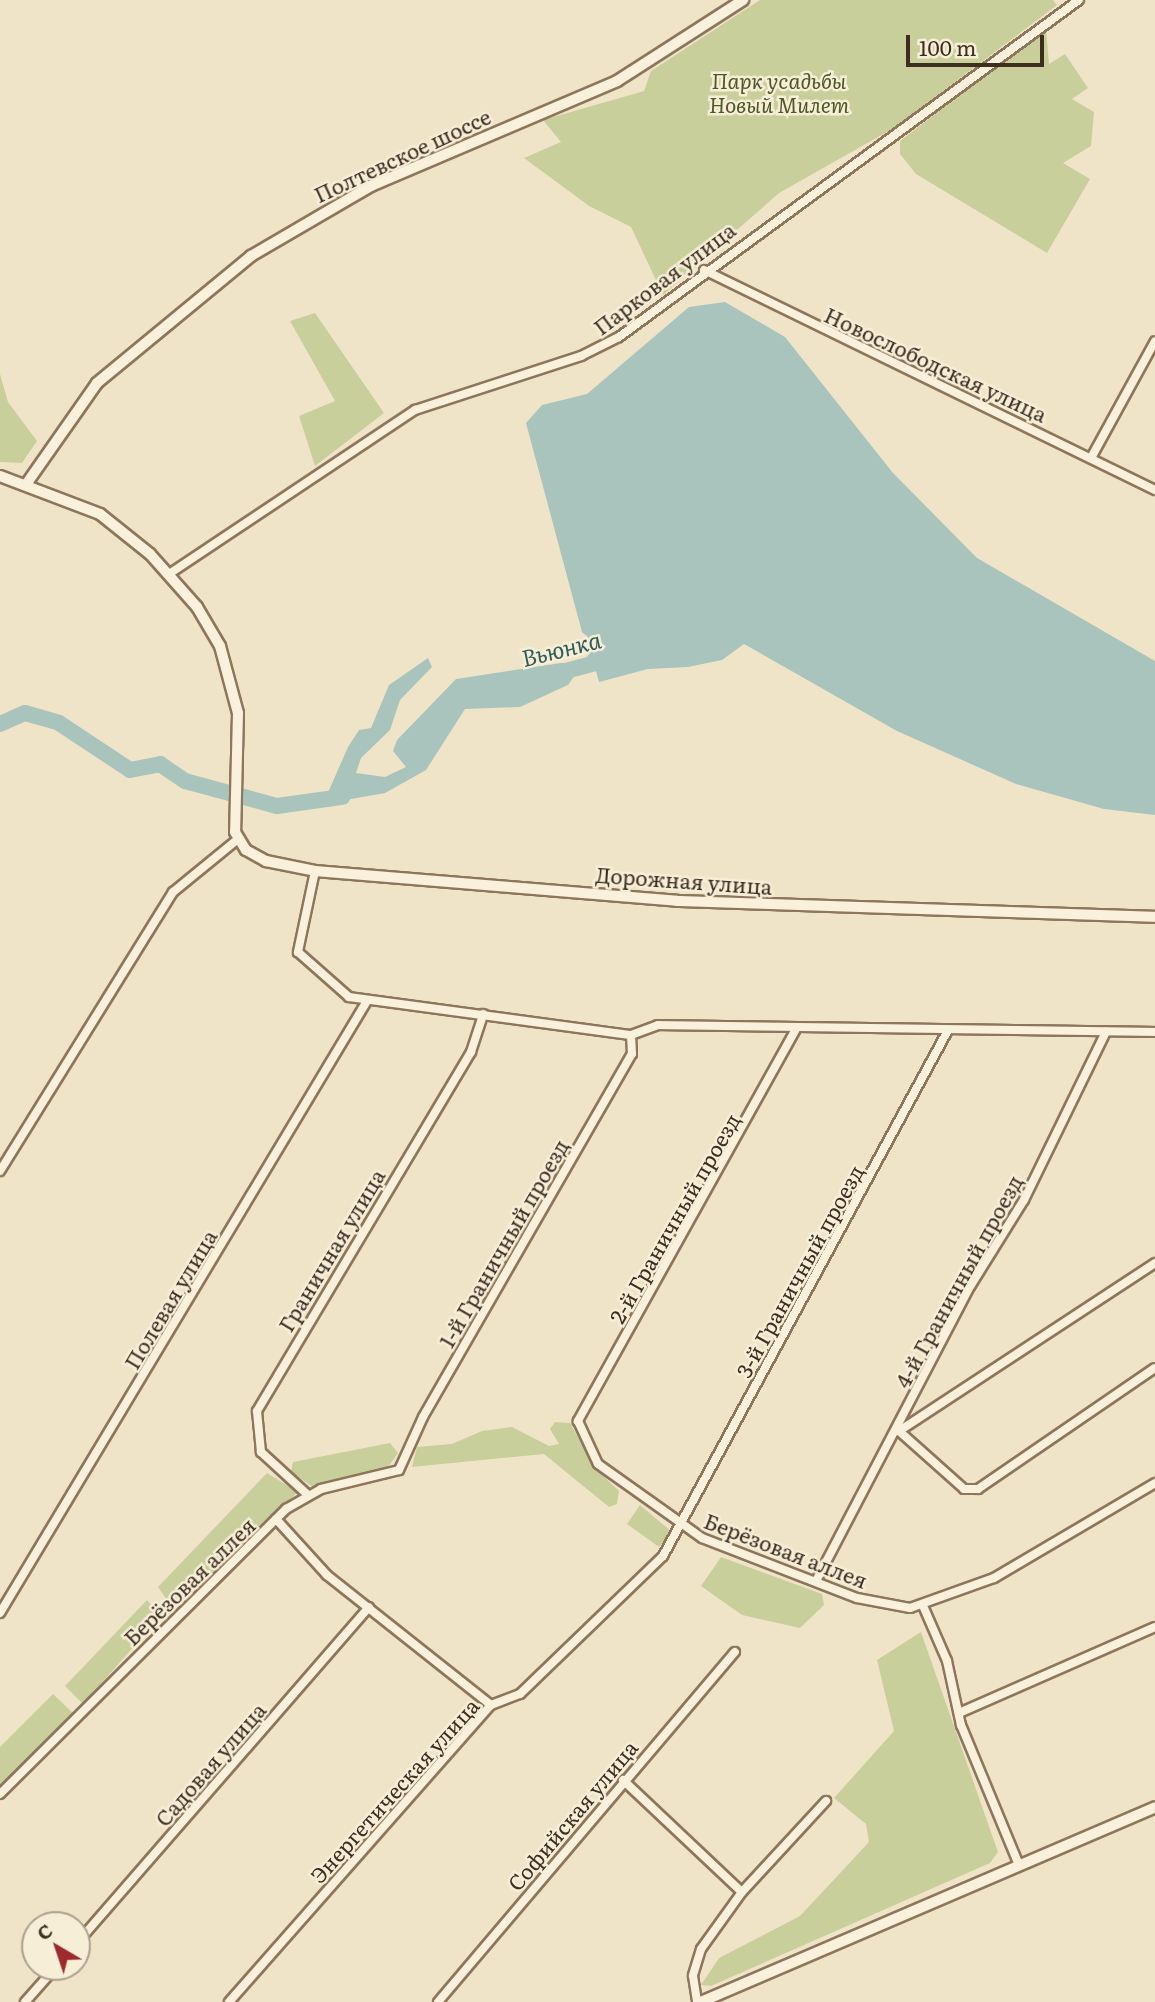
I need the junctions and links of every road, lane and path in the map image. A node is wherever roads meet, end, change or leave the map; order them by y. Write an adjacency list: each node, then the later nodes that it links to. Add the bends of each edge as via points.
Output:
1 (743, 0): 7 (street, Полтевское шоссе, via 617,82 371,186 251,257 97,383)
2 (1079, 0): 3 (street, Парковая улица, via 907,131 823,182)
3 (704, 270): 5 (street, Новослободская улица); 9 (street, Парковая улица, via 596,350 415,410)
4 (1155, 341): 5 (street)
5 (1091, 458): 8 (street, Новослободская улица)
6 (0, 476): 7 (main road)
7 (27, 483): 9 (main road, via 90,508)
8 (1155, 490)
9 (169, 574): 10 (main road, via 197,607 225,660 239,713 234,823)
10 (238, 839): 11 (main road, Дорожная улица, via 266,861); 20 (street, via 173,892)
11 (315, 871): 12 (main road, Дорожная улица, via 743,905); 13 (street, via 298,952 340,992)
12 (1155, 918)
13 (367, 1001): 14 (street); 33 (street, Полевая улица)
14 (483, 1014): 19 (street); 27 (street, Граничная улица, via 471,1052 257,1411 261,1452)
15 (796, 1029): 16 (street); 19 (street, via 658,1025); 23 (street, 2-й Граничный проезд)
16 (947, 1032): 17 (street); 29 (street, 3-й Граничный проезд)
17 (1106, 1032): 18 (street); 24 (street, 4-й Граничный проезд)
18 (1155, 1032)
19 (631, 1035): 25 (street, 1-й Граничный проезд, via 632,1055 423,1418)
20 (0, 1171)
21 (1155, 1263): 24 (street)
22 (1155, 1368): 24 (street, via 978,1489 964,1489)
23 (578, 1421): 29 (street, Берёзовая аллея, via 598,1464)
24 (899, 1431): 30 (street, 4-й Граничный проезд)
25 (399, 1470): 27 (street, Берёзовая аллея)
26 (1155, 1483): 32 (street, via 1050,1549)
27 (308, 1495): 28 (street, Берёзовая аллея)
28 (276, 1519): 31 (street, via 327,1575); 39 (street, Берёзовая аллея, via 162,1626 83,1715)
29 (678, 1525): 30 (street, Берёзовая аллея); 36 (street, Энергетическая улица, via 650,1571 520,1694)
30 (816, 1581): 32 (street, Берёзовая аллея, via 857,1598)
31 (369, 1608): 36 (street); 44 (street, Садовая улица)
32 (924, 1608): 37 (street)
33 (0, 1613)
34 (1155, 1627): 37 (street)
35 (735, 1652): 38 (street, Софийская улица)
36 (491, 1705): 47 (street, Энергетическая улица)
37 (959, 1713): 42 (street)
38 (624, 1780): 43 (street); 48 (street, Софийская улица)
39 (0, 1794)
40 (826, 1801): 43 (street)
41 (1155, 1807): 42 (main road)
42 (1019, 1865): 49 (main road)
43 (742, 1892): 49 (street, via 701,1949 693,1976)
44 (91, 1927)
45 (44, 1981): 46 (street)
46 (25, 2002)
47 (229, 2002)
48 (438, 2002)
49 (699, 2002)

